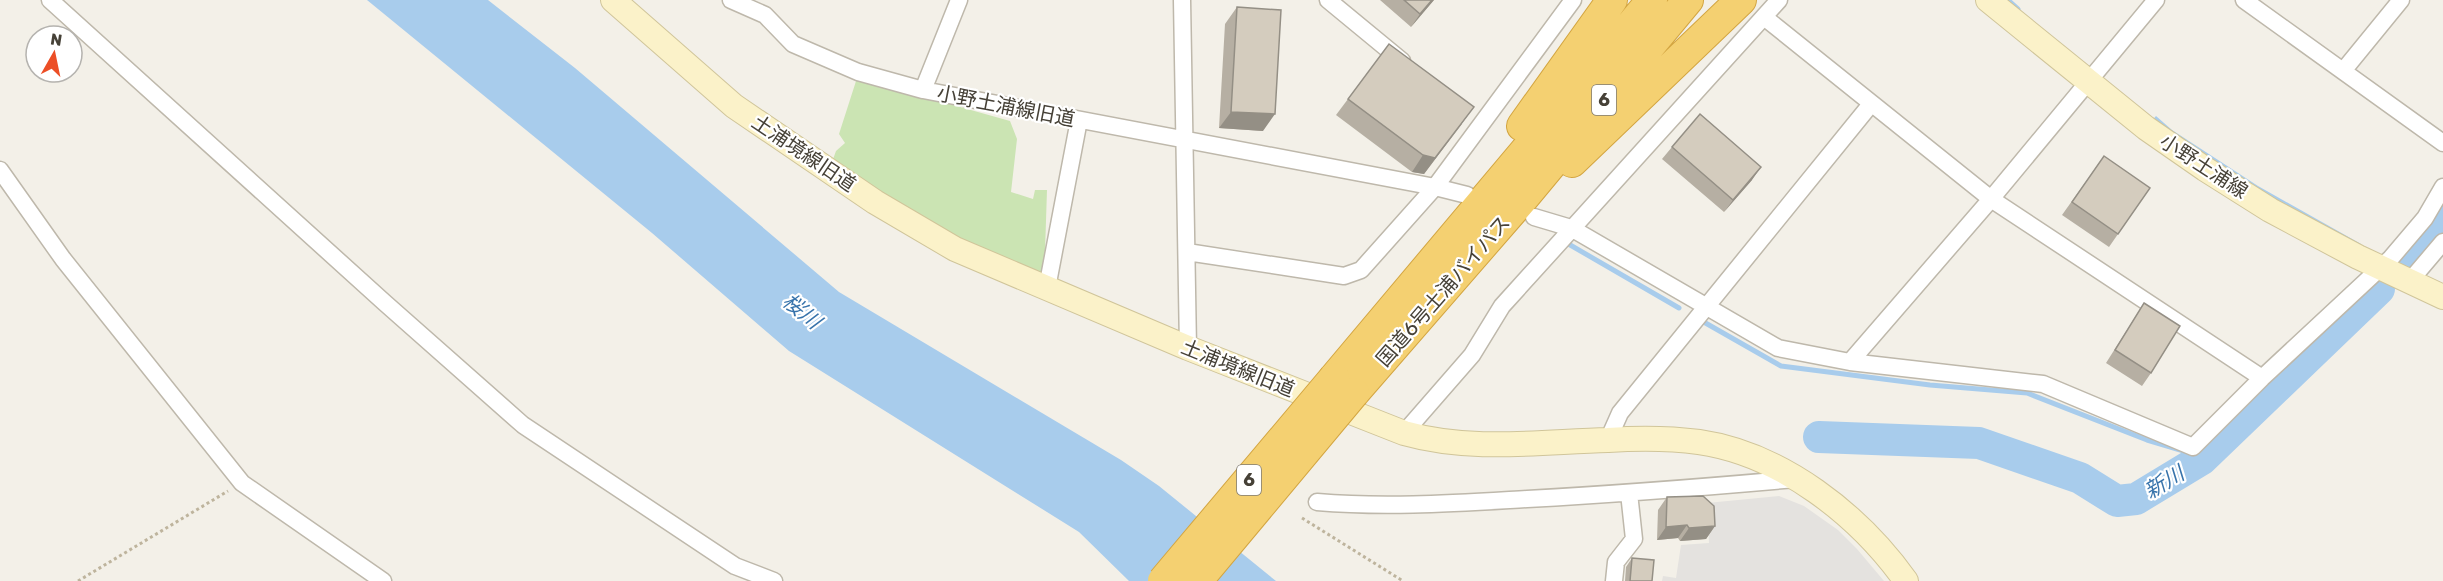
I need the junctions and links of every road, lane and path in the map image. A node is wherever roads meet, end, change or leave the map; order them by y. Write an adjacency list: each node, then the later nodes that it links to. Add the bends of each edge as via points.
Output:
1 (50, 0): 52 (street, via 523,425 735,566)
2 (613, 0): 36 (street, 土浦境線旧道, via 734,106 875,202 955,249)
3 (731, 0): 20 (street, via 765,15 793,44 858,72)
4 (959, 0): 20 (street, 小野土浦線旧道)
5 (1182, 0): 23 (street)
6 (1328, 0): 18 (street)
7 (1611, 0): 28 (highway)
8 (1652, 0): 28 (highway, 国道6号土浦バイパス / 6)
9 (1688, 0): 30 (highway, 国道6号土浦バイパス / 6)
10 (1779, 0): 16 (street)
11 (1988, 0): 19 (street, 小野土浦線)
12 (2156, 0): 19 (street)
13 (2244, 0): 17 (street)
14 (2401, 0): 17 (street)
15 (1564, 3): 26 (street, via 1475,121)
16 (1753, 8): 21 (street); 30 (highway, via 1548,184); 31 (street)
17 (2343, 71): 24 (street)
18 (1417, 74)
19 (2089, 81): 29 (street); 34 (street, 小野土浦線, via 2205,169 2270,210)
20 (923, 90): 22 (street, 小野土浦線旧道)
21 (1871, 104): 29 (street); 38 (street)
22 (1079, 120): 23 (street, 小野土浦線旧道); 36 (street)
23 (1185, 140): 26 (street, 小野土浦線旧道); 33 (street)
24 (2443, 143)
25 (0, 170): 46 (street, via 63,258)
26 (1435, 187): 28 (street, 小野土浦線旧道); 33 (street, via 1361,270 1344,276)
27 (2443, 187): 34 (street, via 2425,218)
28 (1481, 190): 42 (highway, 国道6号土浦バイパス / 6)
29 (1991, 199): 40 (street); 41 (street)
30 (1527, 209): 31 (street); 42 (highway, 国道6号土浦バイパス / 6)
31 (1571, 228): 38 (street); 43 (street, via 1502,306 1472,355)
32 (2443, 242): 35 (street)
33 (1186, 252): 39 (street)
34 (2381, 268): 35 (street, 小野土浦線); 41 (street)
35 (2409, 282): 37 (street, 小野土浦線)
36 (1047, 288): 39 (street, 土浦境線旧道)
37 (2443, 297)
38 (1706, 307): 40 (street, via 1778,348); 44 (street, via 1620,414)
39 (1188, 348): 43 (street, 土浦境線旧道)
40 (1850, 362): 41 (street, via 2043,384 2193,447)
41 (2262, 378)
42 (1344, 386): 53 (highway, 国道6号土浦バイパス / 6, bridge); 54 (highway, 国道6号土浦バイパス / 6, bridge)
43 (1404, 433): 44 (street, 土浦境線旧道, via 1447,443 1483,445)
44 (1608, 440): 45 (street, 土浦境線旧道, via 1663,439 1711,444 1734,449)
45 (1796, 479): 47 (street); 57 (street, 土浦境線旧道, via 1829,498 1851,518)
46 (242, 483): 50 (path); 51 (street)
47 (1629, 493): 48 (street, via 1359,506); 56 (street, via 1634,539 1616,561)
48 (1317, 502)
49 (1302, 518): 55 (path)
50 (78, 581)
51 (383, 581)
52 (774, 581)
53 (1163, 581)
54 (1197, 581)
55 (1403, 581)
56 (1614, 581)
57 (1906, 581)

